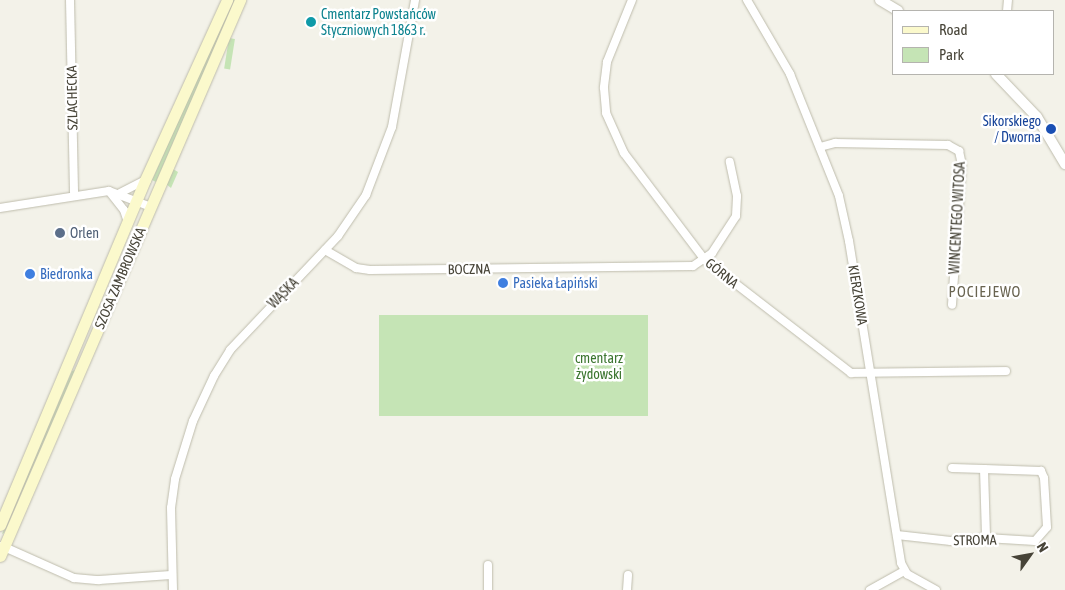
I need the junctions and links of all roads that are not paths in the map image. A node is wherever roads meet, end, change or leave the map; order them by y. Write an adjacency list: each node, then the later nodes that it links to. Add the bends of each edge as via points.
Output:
1 (70, 0): 16 (street, SZLACHECKA)
2 (227, 0): 13 (main road, SZOSA ZAMBROWSKA)
3 (240, 0): 18 (main road, SZOSA ZAMBROWSKA)
4 (415, 0): 21 (street, WĄSKA, via 401,88 378,170 359,207)
5 (632, 0): 22 (street, GÓRNA, via 607,62 606,113 624,152)
6 (747, 0): 10 (street, KIERZKOWA, via 787,67)
7 (880, 0): 8 (street)
8 (896, 10)
9 (997, 75): 12 (street, via 1037,117)
10 (820, 147): 25 (street, WINCENTEGO WITOSA, via 835,143 948,145 959,152 962,165); 27 (street, KIERZKOWA, via 843,211)
11 (730, 162): 22 (street, via 737,196 736,216)
12 (1065, 164)
13 (145, 180): 15 (street); 17 (main road, SZOSA ZAMBROWSKA)
14 (109, 191): 15 (street); 16 (street); 20 (street, via 124,210)
15 (120, 193): 17 (street)
16 (74, 196): 19 (street)
17 (137, 200): 18 (street); 20 (main road, SZOSA ZAMBROWSKA)
18 (150, 207): 24 (main road, SZOSA ZAMBROWSKA)
19 (0, 208)
20 (128, 222): 23 (main road, SZOSA ZAMBROWSKA)
21 (325, 250): 22 (street, BOCZNA, via 356,268 370,270 687,267); 36 (street, WĄSKA, via 244,333 224,358 206,391 188,434 175,479 169,532)
22 (705, 260): 27 (street, GÓRNA, via 844,369)
23 (96, 298): 24 (main road, via 103,305); 30 (main road, SZOSA ZAMBROWSKA)
24 (110, 303): 33 (main road, SZOSA ZAMBROWSKA)
25 (952, 305)
26 (1006, 371): 27 (street, GÓRNA)
27 (871, 373): 31 (street, KIERZKOWA)
28 (952, 468): 29 (street)
29 (984, 469): 32 (street); 32 (street, STROMA, via 1041,471 1047,527 1032,542)
30 (0, 525)
31 (897, 535): 32 (street, STROMA, via 951,541); 35 (street, KIERZKOWA)
32 (986, 538)
33 (1, 549): 36 (street, via 74,578 99,580)
34 (488, 565): 39 (street)
35 (904, 571): 41 (street); 42 (street)
36 (172, 575): 38 (street, WĄSKA)
37 (628, 575): 40 (street)
38 (173, 590)
39 (488, 590)
40 (627, 590)
41 (870, 590)
42 (936, 590)

